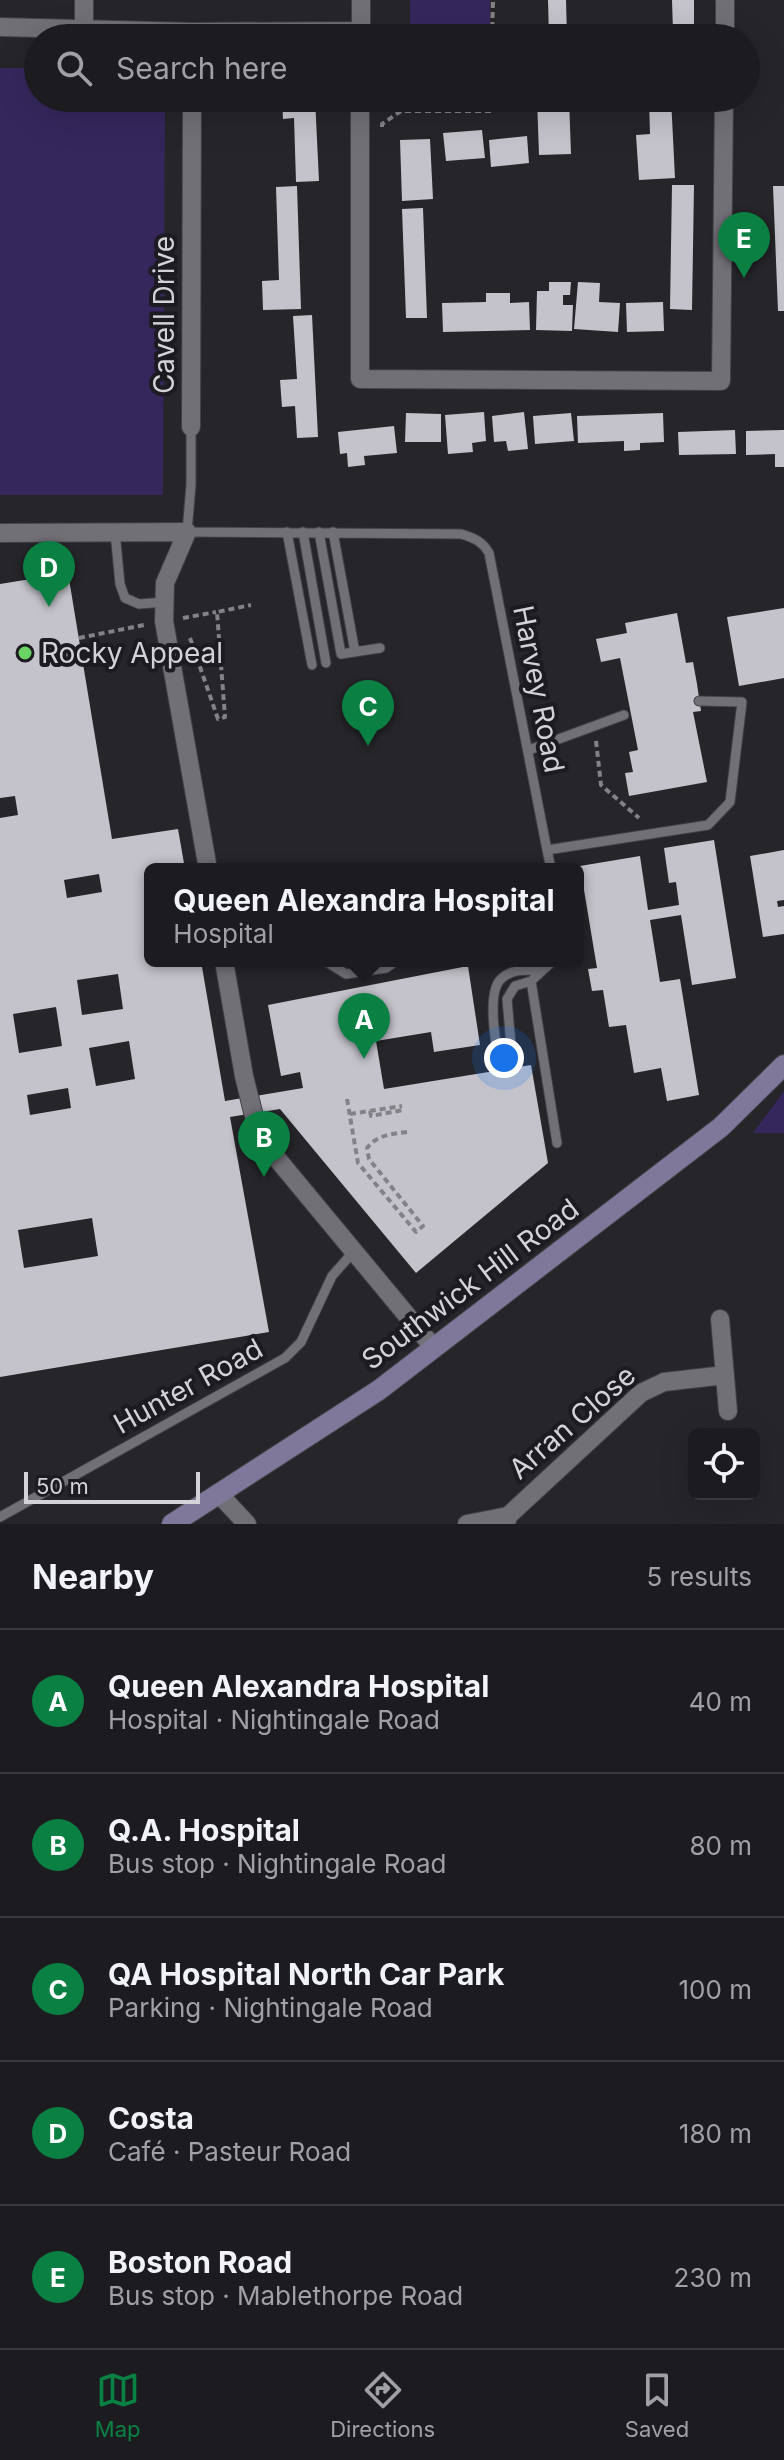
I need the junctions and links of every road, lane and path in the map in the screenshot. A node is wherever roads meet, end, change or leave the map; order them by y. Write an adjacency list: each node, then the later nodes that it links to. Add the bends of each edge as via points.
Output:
1 (84, 0): 5 (street)
2 (361, 0): 6 (street)
3 (493, 0): 7 (path)
4 (725, 0): 8 (street)
5 (84, 24)
6 (361, 24)
7 (492, 24)
8 (725, 24)
9 (0, 27): 10 (street)
10 (24, 27)
11 (192, 112): 16 (street, Cavell Drive)
12 (360, 112): 14 (street, via 360,379 721,381)
13 (400, 112): 15 (path, via 382,124)
14 (724, 112)
15 (382, 140)
16 (191, 427): 18 (lane, Cavell Drive)
17 (115, 532): 18 (street); 23 (street); 24 (lane, via 125,598 139,604)
18 (187, 532): 19 (lane, Harvey Road); 24 (street, via 165,583)
19 (287, 532): 20 (lane, Harvey Road); 30 (lane)
20 (303, 532): 21 (lane, Harvey Road); 29 (lane)
21 (319, 532): 22 (lane, Harvey Road); 28 (lane, via 341,654)
22 (333, 532): 28 (lane); 34 (lane, Harvey Road, via 461,534 485,546)
23 (0, 533)
24 (165, 602): 37 (street, via 164,621)
25 (217, 612): 26 (path)
26 (183, 618)
27 (380, 648): 28 (lane)
28 (355, 652)
29 (326, 663)
30 (312, 665)
31 (699, 701): 35 (lane, via 742,702 730,802 708,825)
32 (624, 715): 33 (lane)
33 (594, 726): 34 (lane); 35 (path, via 601,785)
34 (529, 750): 36 (lane, Harvey Road)
35 (656, 832): 36 (lane)
36 (547, 850): 38 (lane, Harvey Road)
37 (207, 863)
38 (550, 863)
39 (225, 967): 53 (street, via 257,1128)
40 (335, 967): 41 (lane, via 346,974)
41 (387, 967)
42 (546, 967): 43 (lane)
43 (543, 970): 44 (lane); 47 (lane, via 519,969 500,980 493,997)
44 (531, 981): 46 (lane, via 515,986 507,999); 52 (lane)
45 (784, 1065): 55 (main road, Southwick Hill Road, via 721,1127)
46 (513, 1068)
47 (500, 1070)
48 (347, 1099): 50 (path)
49 (402, 1108): 50 (path)
50 (350, 1114): 51 (path, via 358,1163 416,1232 423,1226 369,1159 367,1148 385,1135)
51 (407, 1132)
52 (557, 1143)
53 (355, 1250): 55 (street); 59 (lane, Hunter Road, via 332,1276 301,1342 285,1358)
54 (720, 1319): 56 (street)
55 (434, 1348): 58 (main road, Southwick Hill Road, via 379,1390)
56 (725, 1375): 57 (street); 60 (street, Arran Close, via 664,1382 641,1393)
57 (728, 1411)
58 (218, 1493): 61 (main road, Southwick Hill Road); 62 (street)
59 (0, 1517)
60 (507, 1520): 63 (street, Arran Close)
61 (172, 1524)
62 (247, 1524)
63 (467, 1524)

